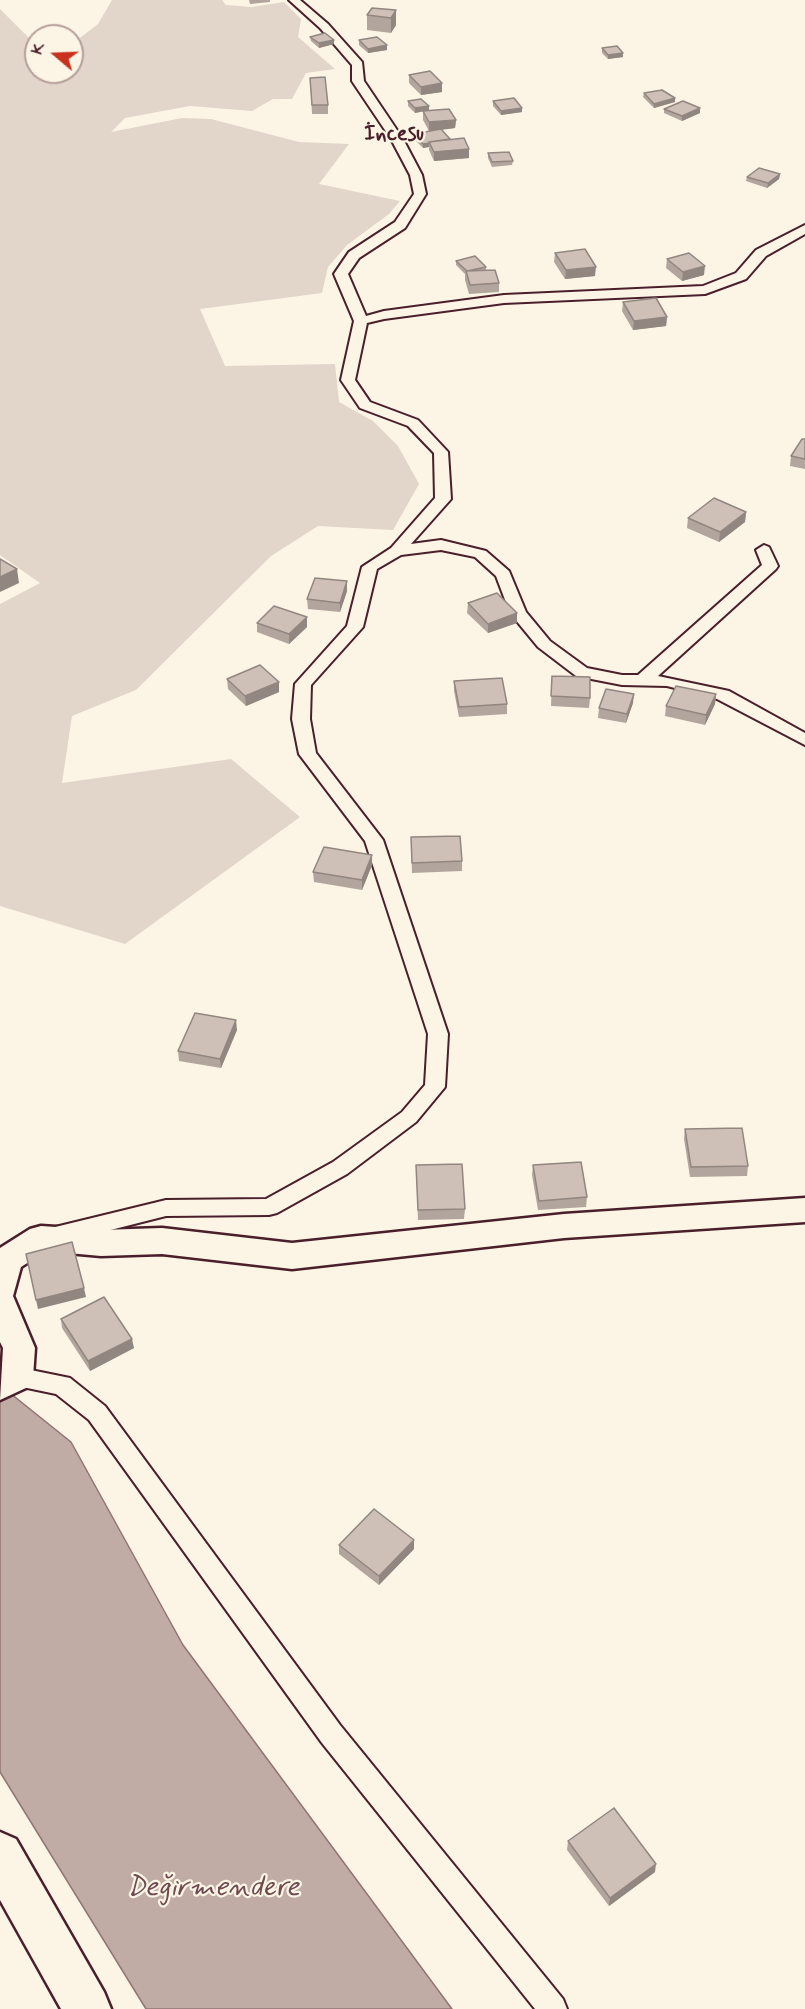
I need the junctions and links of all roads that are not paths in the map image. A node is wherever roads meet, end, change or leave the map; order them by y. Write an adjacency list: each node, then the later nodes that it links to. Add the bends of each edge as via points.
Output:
1 (294, 0): 3 (street, via 358,64 358,81 397,139 416,175 420,194 400,225 354,255 341,274)
2 (805, 229): 3 (street, via 761,253 741,276 705,290 504,299)
3 (361, 321): 5 (street, via 348,380 365,405 413,423 441,452 443,500)
4 (764, 550): 6 (street, via 770,566)
5 (397, 551): 6 (street, via 441,545 480,554 503,574 518,613 544,644 582,672); 9 (street, via 370,567 355,627 303,684 301,719 308,754 374,840 438,1034 435,1088 409,1117 340,1168 269,1207 166,1208)
6 (643, 680): 7 (street, via 666,681 723,695)
7 (805, 740)
8 (805, 1210): 9 (street, via 564,1226 292,1256 162,1241 101,1243)
9 (40, 1238): 10 (street)
10 (3, 1259): 11 (street)
11 (0, 1291)
12 (0, 1302): 13 (street, via 19,1348)
13 (8, 1382): 16 (street, via 62,1385 97,1413 331,1734)
14 (0, 1856): 15 (highway)
15 (87, 2009)
16 (553, 2009)

